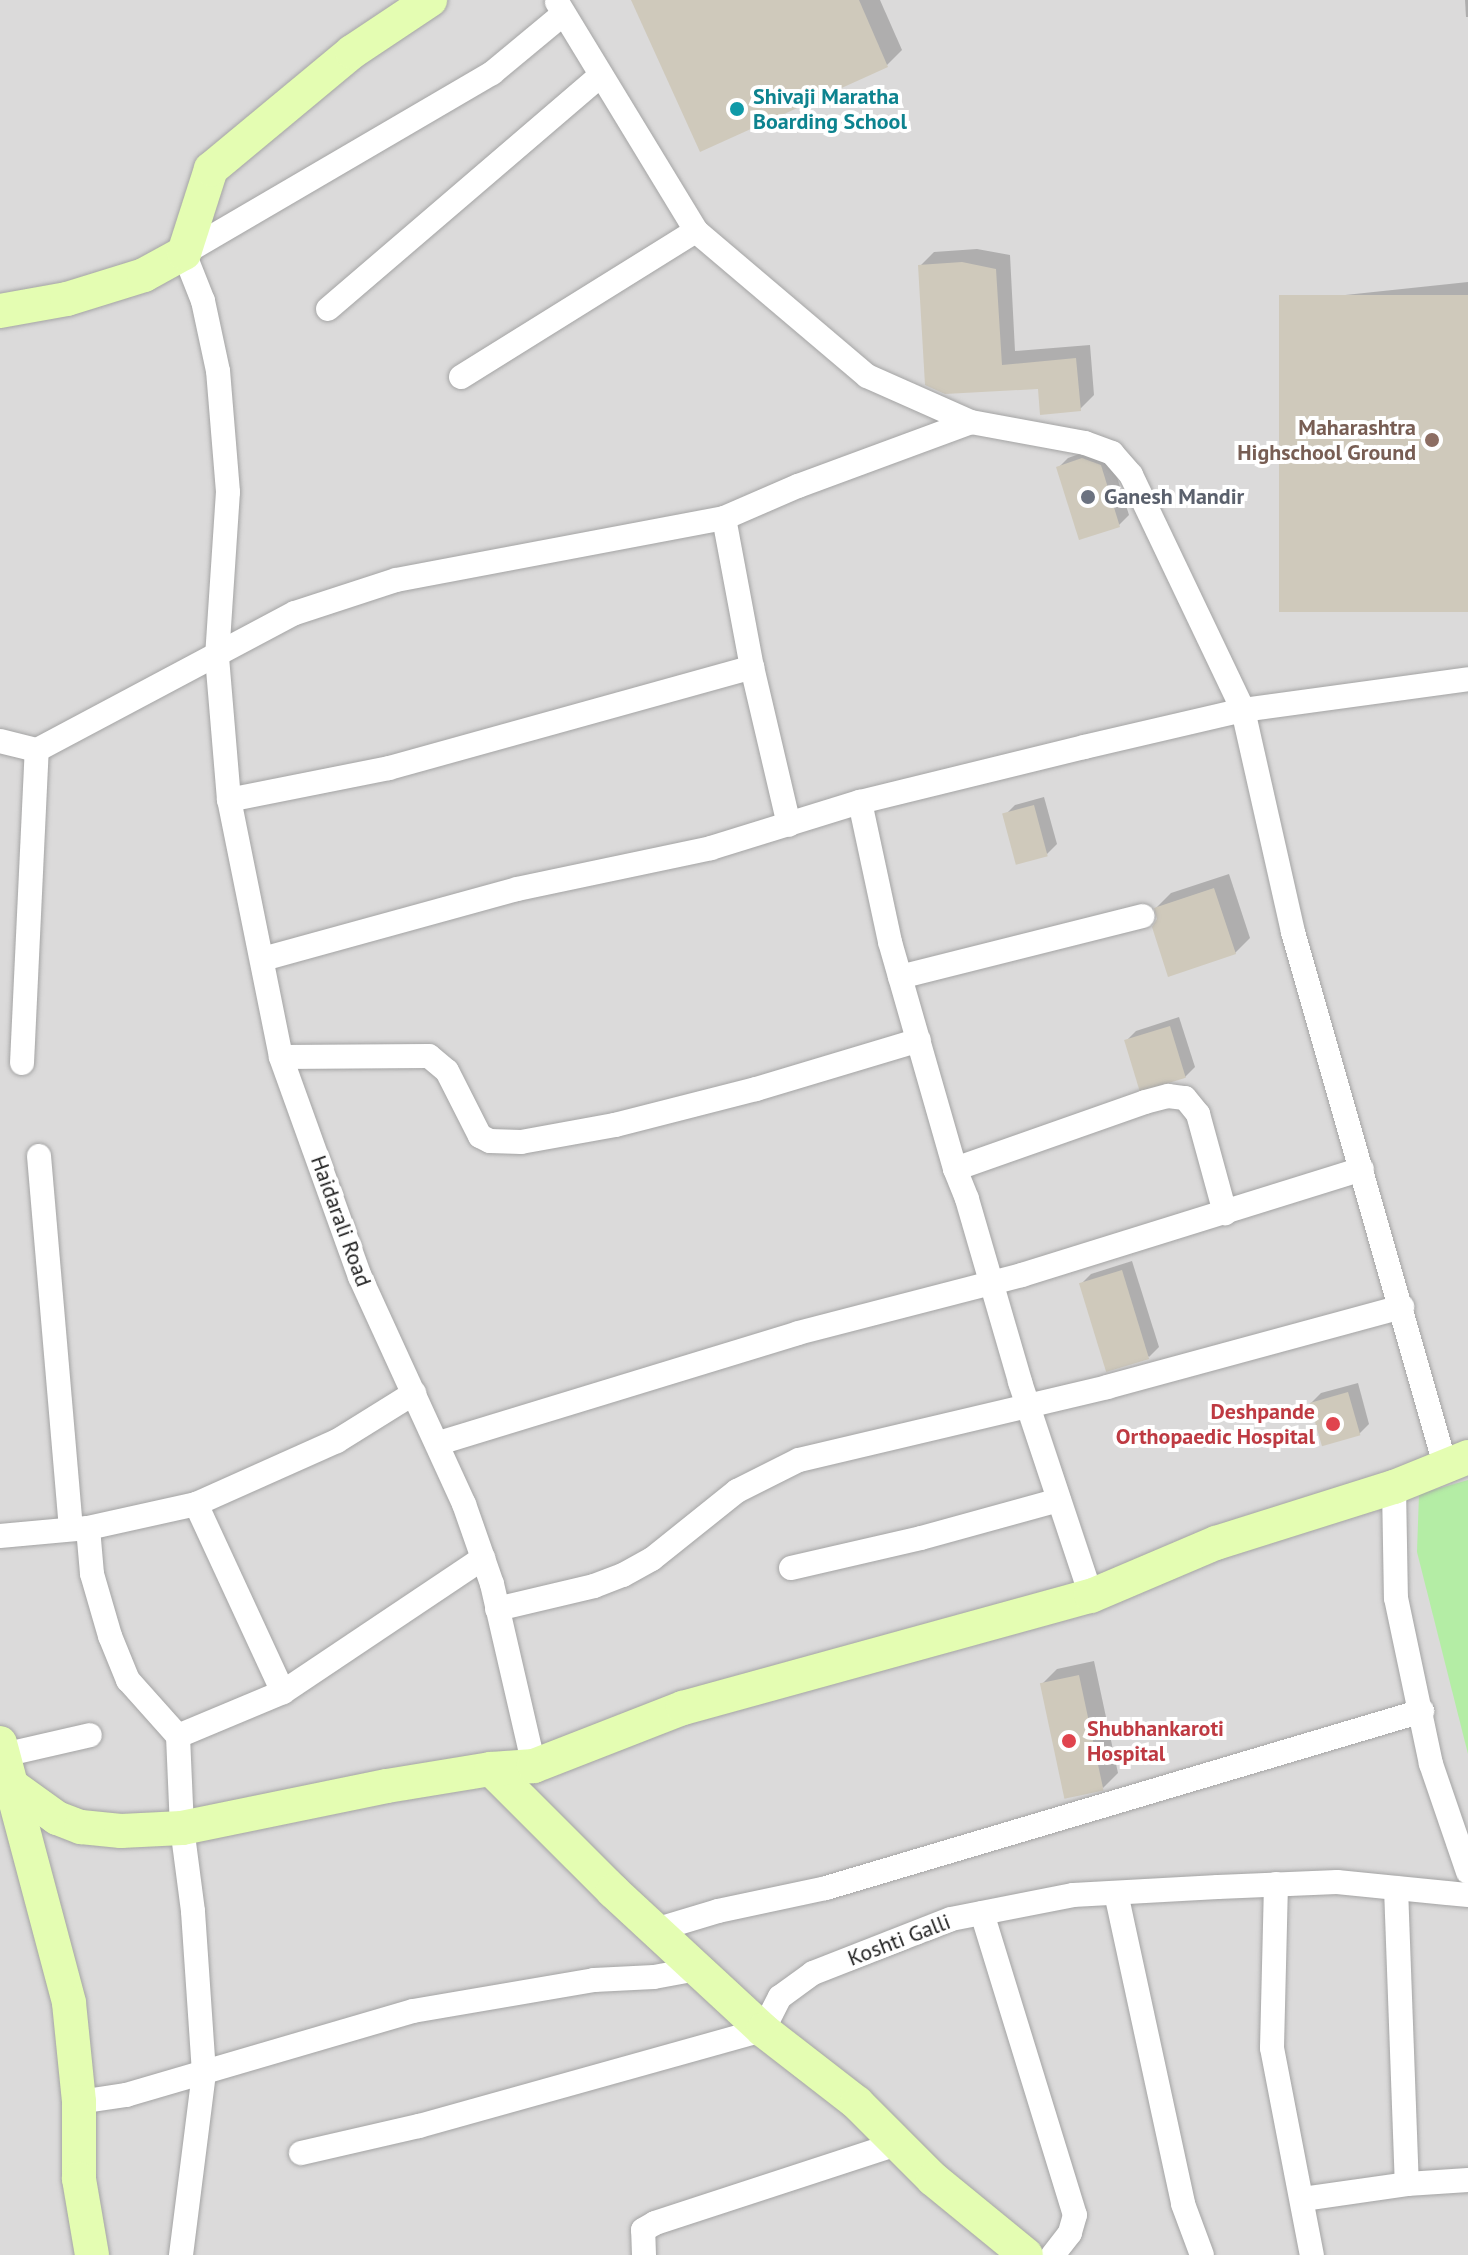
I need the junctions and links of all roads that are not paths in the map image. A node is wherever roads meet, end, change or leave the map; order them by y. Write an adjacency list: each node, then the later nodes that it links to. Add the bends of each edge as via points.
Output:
1 (430, 0): 5 (street, via 352,52 211,169)
2 (559, 8): 3 (street); 5 (street, via 492,73)
3 (600, 76): 4 (street); 6 (street)
4 (696, 231): 8 (street); 9 (street, via 867,376)
5 (184, 253): 7 (street, via 144,275 67,299); 11 (street, Haidarali Road, via 203,301 218,371 228,492)
6 (328, 309)
7 (0, 311)
8 (461, 377)
9 (971, 422): 10 (street); 14 (street, via 1112,453 1131,475)
10 (724, 518): 11 (street, via 396,580 295,613); 12 (street)
11 (217, 657): 16 (street); 17 (street, Haidarali Road)
12 (752, 667): 17 (street, via 389,768); 19 (street)
13 (1468, 679): 14 (street)
14 (1243, 710): 18 (street); 28 (street, via 1293,932)
15 (0, 741): 16 (street)
16 (37, 750): 25 (street)
17 (229, 800): 21 (street, Haidarali Road)
18 (860, 802): 19 (street); 22 (street)
19 (789, 825): 21 (street, via 711,848 517,889)
20 (1142, 916): 22 (street)
21 (263, 959): 24 (street, Haidarali Road)
22 (900, 977): 23 (street)
23 (919, 1040): 24 (street, via 615,1125 521,1142 480,1136 447,1071 429,1056); 27 (street)
24 (281, 1057): 32 (street, Haidarali Road, via 360,1277)
25 (22, 1063)
26 (39, 1156): 39 (street)
27 (955, 1169): 29 (street, via 1145,1102 1185,1098 1198,1114); 30 (street)
28 (1362, 1169): 29 (street); 31 (street)
29 (1225, 1213): 30 (street)
30 (990, 1283): 33 (street); 34 (street, via 783,1337)
31 (1402, 1307): 33 (street); 35 (street)
32 (414, 1393): 34 (street, Haidarali Road); 38 (street, via 337,1441)
33 (1027, 1405): 37 (street); 44 (street, via 799,1460 737,1491 652,1559 623,1575)
34 (439, 1443): 41 (street, Haidarali Road)
35 (1457, 1461): 36 (street)
36 (1394, 1487): 43 (street, via 1216,1543); 46 (street, via 1396,1598)
37 (1059, 1500): 42 (street); 43 (street)
38 (196, 1504): 39 (street); 45 (street)
39 (80, 1528): 40 (street); 48 (street, via 128,1680)
40 (0, 1536)
41 (483, 1558): 44 (street, Haidarali Road); 45 (street)
42 (791, 1568)
43 (1091, 1596): 49 (street, via 683,1708)
44 (497, 1609): 49 (street, Haidarali Road)
45 (283, 1692): 48 (street)
46 (1422, 1711): 53 (street, via 1431,1764); 59 (street, via 826,1888)
47 (90, 1735): 50 (street)
48 (178, 1736): 52 (street)
49 (534, 1766): 51 (street)
50 (4, 1768): 52 (street, via 57,1818 81,1827); 63 (street, via 69,2003)
51 (491, 1769): 52 (street); 59 (street)
52 (182, 1828): 62 (street)
53 (1468, 1872)
54 (1276, 1884): 55 (street, Koshti Galli, via 1337,1882); 56 (street, Koshti Galli); 68 (street, via 1272,2048)
55 (1396, 1888): 57 (street, Koshti Galli); 67 (street)
56 (1116, 1893): 58 (street, Koshti Galli, via 1073,1895); 74 (street, via 1183,2204)
57 (1468, 1895)
58 (982, 1913): 61 (street, Koshti Galli, via 951,1919 813,1973 780,1997); 73 (street, via 1075,2215 1070,2233)
59 (655, 1930): 60 (street)
60 (697, 1969): 61 (street); 62 (street, via 594,1980 413,2011)
61 (763, 2030): 64 (street, via 857,2103); 65 (street, via 649,2065)
62 (204, 2073): 63 (street); 70 (street)
63 (79, 2102): 69 (street, via 79,2179)
64 (897, 2144): 71 (street, via 655,2223 643,2230); 72 (street)
65 (301, 2153)
66 (1468, 2180): 67 (street)
67 (1407, 2184): 68 (street)
68 (1303, 2199): 75 (street)
69 (92, 2255)
70 (181, 2255)
71 (644, 2255)
72 (1026, 2255)
73 (1053, 2255)
74 (1202, 2255)
75 (1312, 2255)

